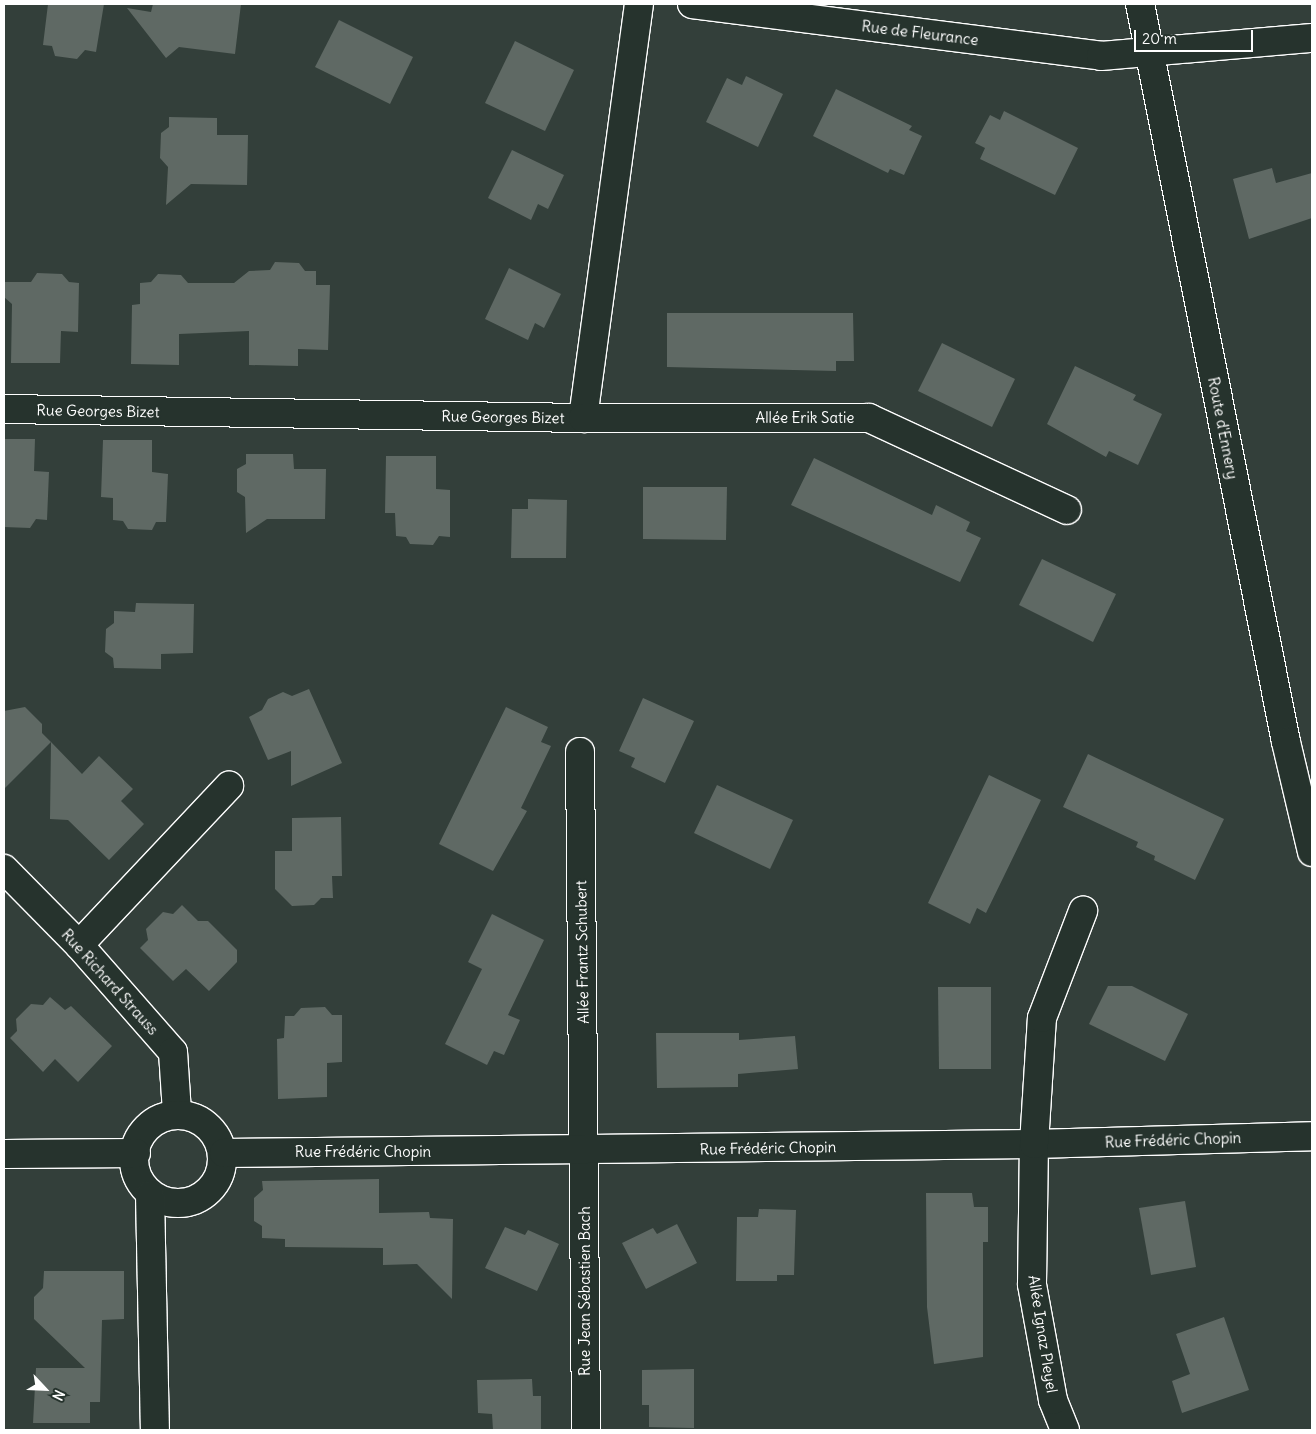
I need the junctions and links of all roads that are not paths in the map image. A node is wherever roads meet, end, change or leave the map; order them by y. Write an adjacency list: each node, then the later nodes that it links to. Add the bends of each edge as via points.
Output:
1 (639, 4): 7 (street, Rue Georges Bizet)
2 (692, 4): 5 (street, Rue de Fleurance, via 1101,56)
3 (1140, 4): 5 (street, Route d'Ennery)
4 (1312, 38): 5 (street, Rue de Fleurance)
5 (1149, 53): 11 (street, Route d'Ennery, via 1286,742)
6 (4, 409): 7 (street, Rue Georges Bizet)
7 (583, 418): 8 (street, Allée Erik Satie, via 869,418)
8 (1067, 510)
9 (580, 752): 18 (street, Allée Frantz Schubert)
10 (229, 786): 14 (street)
11 (1312, 852)
12 (4, 869): 14 (street, Rue Richard Strauss)
13 (1083, 912): 17 (street, Allée Ignaz Pleyel, via 1042,1018)
14 (79, 945): 15 (street, Rue Richard Strauss, via 174,1052)
15 (177, 1113): 19 (street, via 154,1122 139,1138); 20 (street, via 208,1128)
16 (1312, 1136): 17 (street, Rue Frédéric Chopin)
17 (1034, 1144): 18 (street, Rue Frédéric Chopin); 25 (street, Allée Ignaz Pleyel, via 1032,1284 1053,1400)
18 (584, 1151): 20 (street, Rue Frédéric Chopin); 24 (street, Rue Jean Sébastien Bach)
19 (136, 1153): 21 (street); 22 (street, via 136,1171)
20 (224, 1153): 22 (street, via 214,1184 194,1202 168,1204)
21 (4, 1154)
22 (150, 1195): 23 (street)
23 (155, 1430)
24 (586, 1430)
25 (1065, 1430)

